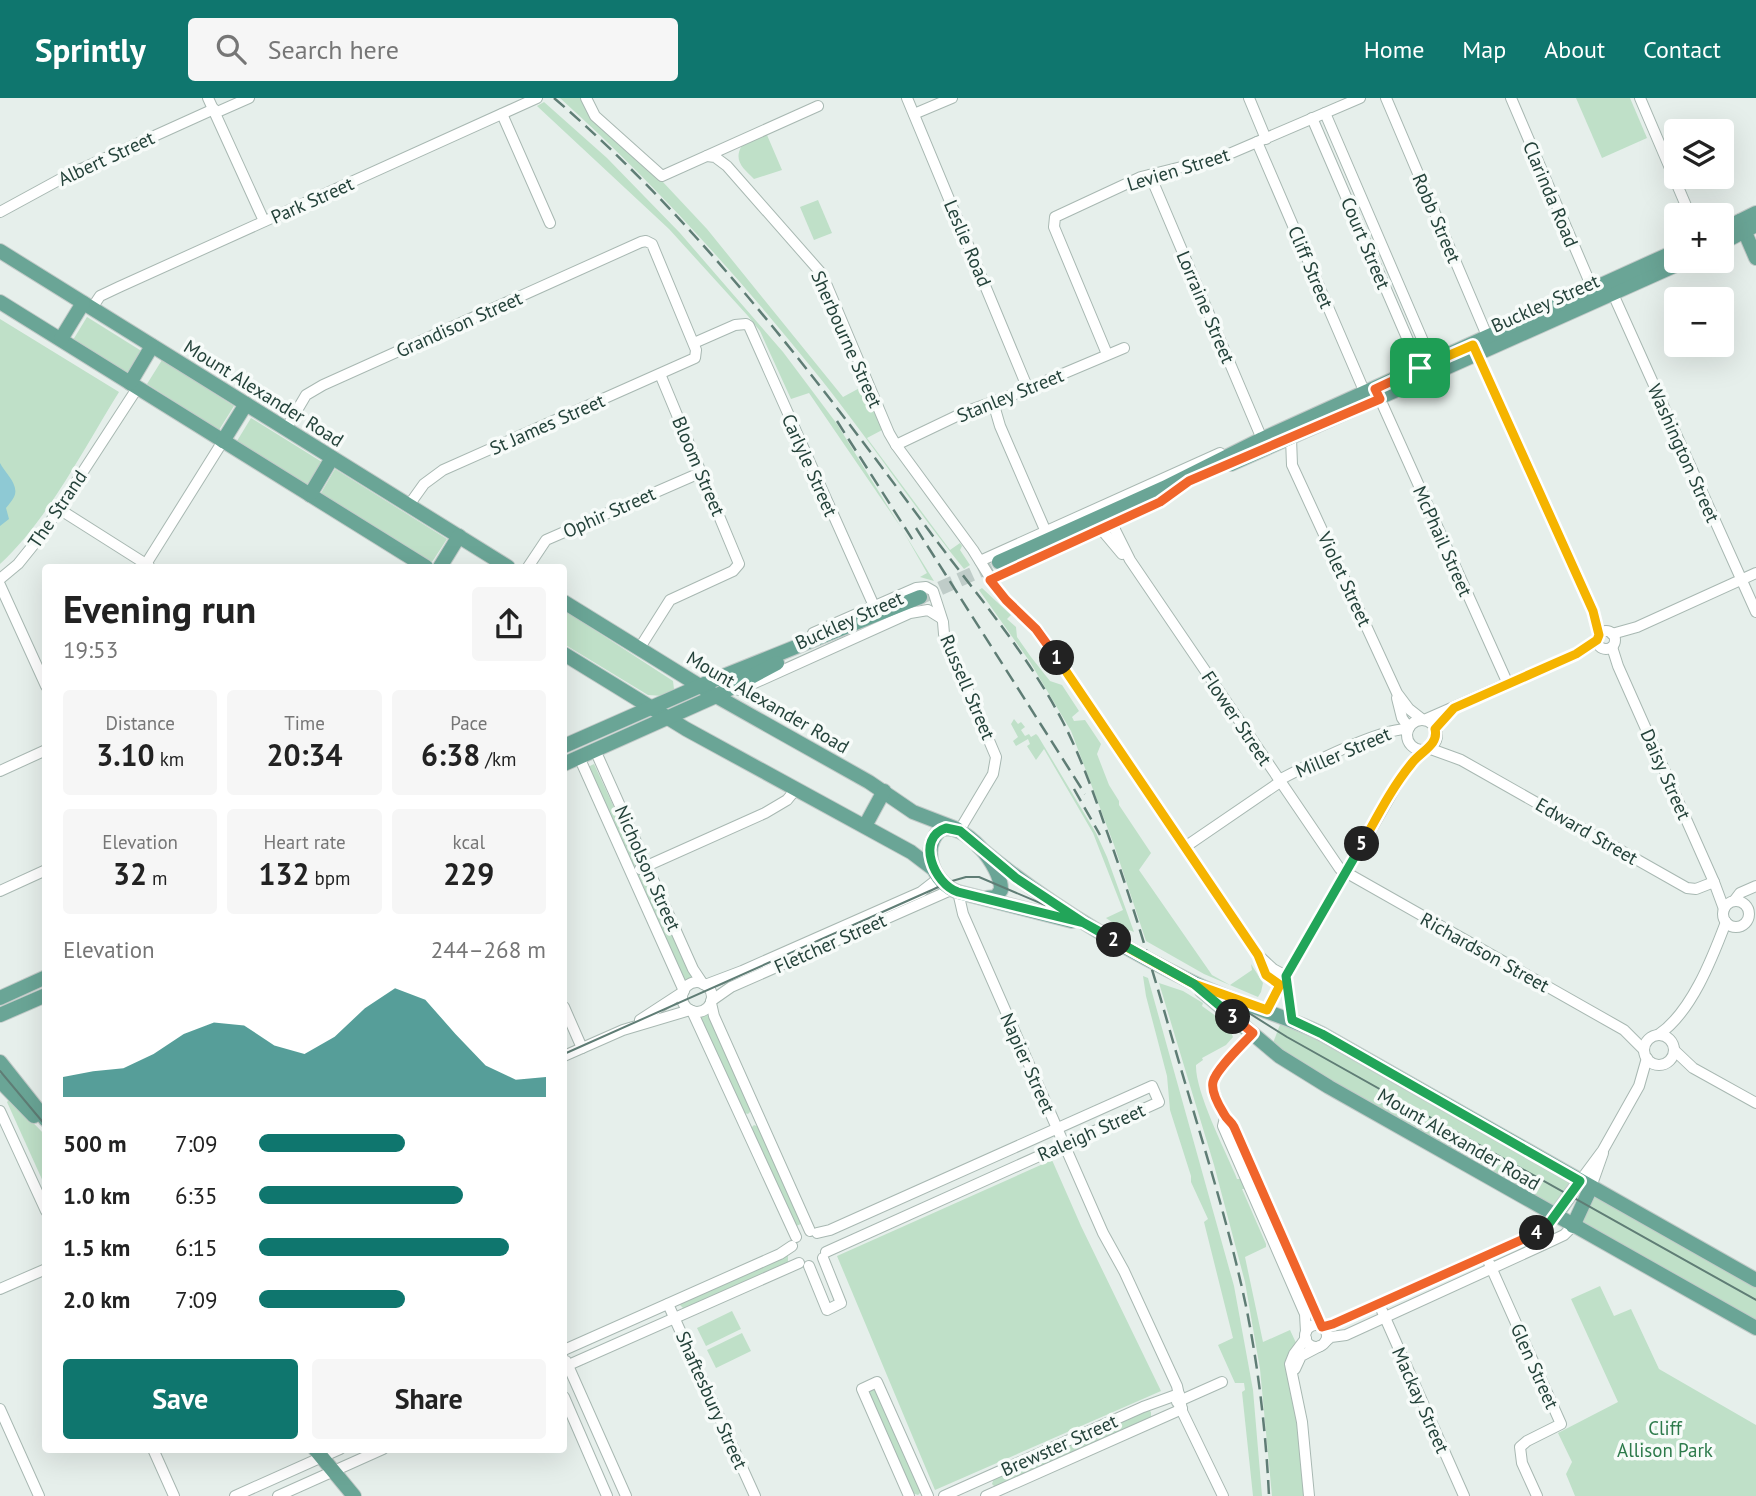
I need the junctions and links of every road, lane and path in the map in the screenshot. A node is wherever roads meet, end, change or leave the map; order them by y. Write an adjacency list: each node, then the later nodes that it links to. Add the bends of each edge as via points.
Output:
1 (208, 98): 14 (street)
2 (249, 98): 14 (street, Albert Street)
3 (537, 98): 12 (street, Park Street)
4 (586, 98): 21 (street, via 595,116 662,176)
5 (907, 98): 17 (street, Leslie Road)
6 (952, 98): 17 (street)
7 (1249, 98): 19 (street, Cliff Street)
8 (1360, 98): 15 (street, Levien Street)
9 (1386, 98): 41 (street, Robb Street)
10 (1511, 98): 37 (street, Clarinda Road)
11 (1640, 98): 24 (street)
12 (523, 101): 16 (street, Park Street)
13 (818, 106): 20 (street)
14 (214, 111): 25 (street, Albert Street, via 39,189); 27 (street)
15 (1325, 113): 18 (street, Levien Street); 47 (street, Court Street)
16 (502, 114): 27 (street, Park Street); 28 (street)
17 (914, 114): 50 (street, Leslie Road)
18 (1312, 118): 19 (street, Levien Street); 47 (street, Court Street)
19 (1262, 140): 23 (street, Levien Street, via 1208,162); 51 (street, Cliff Street)
20 (734, 145): 21 (street); 22 (street)
21 (707, 156): 22 (street, Sherbourne Street)
22 (727, 166): 58 (street, Sherbourne Street, via 822,274)
23 (1150, 175): 46 (street, Levien Street, via 1055,217); 57 (street, Lorraine Street)
24 (1685, 203)
25 (0, 212)
26 (1756, 213): 29 (main road)
27 (264, 221): 39 (street, Park Street)
28 (550, 222)
29 (1747, 226): 32 (main road)
30 (1734, 244): 32 (main road)
31 (1, 253): 39 (main road, Mount Alexander Road)
32 (1756, 258)
33 (1664, 260): 35 (main road, Buckley Street)
34 (1664, 267): 35 (main road, Buckley Street)
35 (1649, 271): 36 (main road, Buckley Street)
36 (1611, 288): 37 (main road, Buckley Street); 83 (street, Washington Street)
37 (1595, 296): 41 (main road, Buckley Street)
38 (0, 302): 40 (main road)
39 (88, 305): 40 (main road); 43 (main road, Mount Alexander Road)
40 (61, 339): 49 (main road)
41 (1490, 342): 45 (main road, Buckley Street)
42 (694, 343): 48 (street, St James Street, via 696,356); 54 (street, Grandison Street, via 654,247 641,242 312,391); 87 (street, Carlyle Street, via 735,325 746,324 752,331)
43 (155, 348): 49 (main road); 53 (main road, Mount Alexander Road)
44 (1124, 348): 46 (street, Stanley Street)
45 (1475, 349): 47 (main road, Buckley Street); 51 (main road, Buckley Street); 91 (street, Daisy Street)
46 (1107, 354): 50 (street, Stanley Street)
47 (1426, 365): 51 (main road, Buckley Street)
48 (660, 374): 62 (street, Bloom Street); 66 (street, St James Street, via 443,470 424,484)
49 (134, 385): 56 (main road); 67 (street, The Strand)
50 (1028, 389): 52 (street, Stanley Street)
51 (1372, 396): 55 (main road, Buckley Street); 57 (main road, Buckley Street); 96 (street, McPhail Street)
52 (993, 402): 58 (street, Stanley Street); 70 (street)
53 (246, 404): 54 (main road, Mount Alexander Road); 56 (main road)
54 (286, 429): 60 (main road, Mount Alexander Road)
55 (1291, 438): 57 (main road, Buckley Street); 61 (street, Violet Street)
56 (223, 441): 65 (main road); 75 (street)
57 (1267, 443): 59 (main road, Buckley Street); 61 (street, Violet Street); 63 (main road, Buckley Street)
58 (896, 445): 80 (street, Sherbourne Street)
59 (1232, 454): 64 (main road, Buckley Street); 70 (street, Buckley Street, via 1217,454)
60 (332, 457): 65 (main road); 66 (main road, Mount Alexander Road)
61 (1292, 464): 98 (street, Violet Street)
62 (702, 472): 79 (street, Ophir Street, via 546,540); 92 (street, Bloom Street, via 738,559 736,570 670,600)
63 (1189, 481): 64 (main road, Buckley Street); 68 (street, Buckley Street, via 1162,501)
64 (1164, 488): 73 (main road, Buckley Street)
65 (310, 495): 76 (main road)
66 (409, 505): 71 (main road, Mount Alexander Road)
67 (59, 509): 74 (street); 82 (street, The Strand, via 25,556)
68 (1115, 523): 69 (street, Buckley Street); 72 (street, Flower Street)
69 (1101, 529): 72 (street, Flower Street); 80 (street, Buckley Street)
70 (1046, 531): 80 (street, Buckley Street)
71 (459, 536): 77 (main road); 78 (main road, Mount Alexander Road)
72 (1130, 561): 118 (street, Flower Street)
73 (999, 562)
74 (147, 564)
75 (150, 564)
76 (421, 564)
77 (442, 564)
78 (503, 564)
79 (530, 564)
80 (985, 570): 124 (street, Sherbourne Street, via 1006,600 1040,633)
81 (1756, 573): 83 (street)
82 (0, 579)
83 (1741, 579): 88 (street, Washington Street); 91 (street)
84 (0, 585): 95 (street)
85 (920, 597): 90 (main road, Buckley Street)
86 (567, 603): 92 (main road, Mount Alexander Road)
87 (874, 606): 89 (street, Buckley Street, via 926,587 934,594); 94 (street, Buckley Street)
88 (1756, 612)
89 (941, 618): 99 (street, Buckley Street, via 928,610 917,611); 122 (street, Russell Street, via 996,757 993,774)
90 (831, 635): 94 (main road, Buckley Street); 99 (main road, Buckley Street)
91 (1606, 641): 96 (street); 130 (street, Daisy Street)
92 (639, 649): 97 (main road, Mount Alexander Road)
93 (567, 656): 100 (main road)
94 (751, 664): 97 (main road, Buckley Street)
95 (42, 677)
96 (1508, 684): 101 (street)
97 (699, 686): 99 (main road, Mount Alexander Road); 100 (main road, Buckley Street)
98 (1397, 693): 103 (street, Violet Street); 104 (street, Violet Street)
99 (716, 696): 102 (main road, Buckley Street); 120 (main road, Mount Alexander Road)
100 (651, 708): 102 (main road); 106 (main road, Buckley Street)
101 (1454, 708): 103 (street); 105 (street)
102 (667, 718): 111 (main road, Buckley Street); 119 (main road)
103 (1424, 720): 104 (street); 105 (street)
104 (1408, 728): 109 (street); 118 (street, Miller Street, via 1372,737)
105 (1435, 729): 110 (street, via 1435,741); 114 (street, Edward Street)
106 (589, 736): 107 (main road, Buckley Street); 111 (main road)
107 (567, 742)
108 (567, 742): 113 (main road)
109 (1410, 744): 110 (street); 117 (street)
110 (1427, 748): 114 (street, Edward Street); 117 (street)
111 (595, 750): 113 (main road, Buckley Street); 125 (street, Nicholson Street)
112 (42, 752): 116 (street)
113 (579, 757): 115 (main road, Buckley Street); 127 (street, Nicholson Street)
114 (1461, 760): 130 (street, Edward Street, via 1683,886 1696,889)
115 (567, 763)
116 (0, 771)
117 (1403, 774): 129 (street)
118 (1280, 781): 124 (street, Miller Street); 129 (street, Flower Street)
119 (796, 789): 121 (main road); 125 (street, via 765,813)
120 (884, 791): 121 (main road); 122 (main road, Mount Alexander Road, via 913,812)
121 (864, 826): 128 (main road, via 915,855)
122 (958, 830): 123 (main road, Mount Alexander Road); 128 (main road, via 943,828 936,834 931,845)
123 (979, 847): 134 (main road, via 1002,885 997,895); 139 (main road, Mount Alexander Road)
124 (1185, 847): 142 (street, Sherbourne Street, via 1258,955)
125 (647, 866): 127 (street); 143 (street, Nicholson Street)
126 (42, 872): 132 (street)
127 (631, 873): 145 (street, Nicholson Street)
128 (935, 873): 133 (main road); 143 (street, Fletcher Street, via 921,892)
129 (1345, 873): 142 (street); 156 (street, Richardson Street)
130 (1714, 882): 136 (street, Daisy Street); 137 (street, Daisy Street)
131 (1756, 886): 136 (street)
132 (0, 891)
133 (955, 891): 134 (main road, Mount Alexander Road); 148 (street, Fletcher Street, via 734,986); 172 (street, Napier Street)
134 (986, 898): 139 (main road, Mount Alexander Road)
135 (1756, 900): 138 (street)
136 (1734, 901): 137 (street); 138 (street, Daisy Street, via 1746,905)
137 (1724, 909): 138 (street, Daisy Street, via 1723,916)
138 (1743, 921): 140 (street); 154 (street, via 1713,955)
139 (1084, 923): 144 (main road, Mount Alexander Road)
140 (1756, 929)
141 (42, 979): 147 (main road)
142 (1283, 980): 149 (street); 153 (street)
143 (704, 984): 145 (street, via 692,983); 148 (street, via 711,992)
144 (1194, 984): 149 (main road, Mount Alexander Road); 157 (main road, Mount Alexander Road)
145 (683, 992): 150 (street, via 683,1003); 155 (street)
146 (42, 997): 151 (main road)
147 (1, 998): 151 (main road)
148 (711, 1002): 150 (street, via 703,1011); 178 (street)
149 (1267, 1010): 153 (main road, Mount Alexander Road); 157 (main road)
150 (691, 1011): 155 (street); 179 (street)
151 (6, 1013)
152 (567, 1014): 160 (street)
153 (1292, 1020): 174 (main road, Mount Alexander Road)
154 (1677, 1020): 158 (street); 159 (street)
155 (623, 1030): 160 (street)
156 (1624, 1030): 158 (street, Richardson Street); 161 (street, Richardson Street)
157 (1253, 1033): 176 (main road, Mount Alexander Road, via 1279,1056 1329,1087); 187 (street, via 1217,1074 1214,1090 1225,1118 1223,1126 1251,1176)
158 (1655, 1036): 159 (street, via 1667,1037); 161 (street, via 1647,1042)
159 (1674, 1047): 164 (street); 165 (street)
160 (582, 1048): 162 (street)
161 (1646, 1054): 164 (street, via 1653,1063); 167 (street)
162 (567, 1055)
163 (0, 1062): 170 (main road)
164 (1664, 1064): 165 (street); 167 (street)
165 (1693, 1068): 168 (street)
166 (0, 1081): 171 (main road)
167 (1639, 1086): 174 (street)
168 (1756, 1104)
169 (0, 1111): 175 (street)
170 (42, 1115)
171 (42, 1122)
172 (1056, 1129): 173 (street, Napier Street); 173 (street, Raleigh Street, via 1152,1086 1159,1102); 178 (street, Raleigh Street, via 830,1230)
173 (1064, 1145): 180 (street, Raleigh Street); 201 (street, Napier Street)
174 (1585, 1184): 176 (main road); 177 (main road); 185 (main road, Mount Alexander Road)
175 (42, 1202)
176 (1555, 1216): 177 (main road, Mount Alexander Road); 181 (street, via 1542,1230)
177 (1573, 1226): 183 (street, via 1562,1237); 193 (main road, Mount Alexander Road)
178 (813, 1232): 179 (street, via 800,1234); 180 (street, via 824,1241)
179 (794, 1242): 182 (street, via 793,1256); 188 (street, via 780,1254)
180 (825, 1255): 182 (street, via 814,1265); 182 (street, via 841,1303 827,1310)
181 (1486, 1256): 183 (street, Glen Street); 189 (street)
182 (804, 1264): 190 (street)
183 (1492, 1269): 191 (street); 224 (street, Glen Street, via 1561,1424 1520,1447)
184 (42, 1271): 186 (street)
185 (1756, 1280)
186 (0, 1289)
187 (1304, 1297): 192 (street); 194 (street)
188 (668, 1304): 190 (street, Shaftesbury Street); 196 (street)
189 (1378, 1304): 191 (street, Mackay Street); 192 (street)
190 (675, 1318): 197 (street); 218 (street, Shaftesbury Street)
191 (1385, 1318): 195 (street); 223 (street, Mackay Street)
192 (1322, 1327): 194 (street, via 1313,1326); 195 (street, via 1327,1334)
193 (1756, 1328)
194 (1306, 1335): 195 (street, via 1311,1345); 199 (street, via 1291,1360)
195 (1323, 1344): 199 (street, via 1300,1358)
196 (567, 1358)
197 (567, 1358)
198 (567, 1364): 217 (street)
199 (1294, 1376): 222 (street)
200 (1222, 1382): 201 (street, Brewster Street)
201 (1179, 1400): 208 (street, Brewster Street, via 1143,1407); 209 (street, Napier Street); 210 (street, Brewster Street)
202 (567, 1404): 216 (street)
203 (0, 1409): 211 (street)
204 (155, 1453): 212 (street)
205 (318, 1453): 207 (main road); 213 (street)
206 (374, 1453): 207 (street)
207 (333, 1471): 214 (street); 215 (main road)
208 (983, 1479): 210 (street); 221 (street, Brewster Street)
209 (1219, 1493)
210 (989, 1495)
211 (39, 1496)
212 (174, 1496)
213 (235, 1496)
214 (278, 1496)
215 (354, 1496)
216 (607, 1496)
217 (625, 1496)
218 (755, 1496)
219 (909, 1496): 220 (street, via 862,1389 877,1382)
220 (928, 1496)
221 (944, 1496)
222 (1309, 1496)
223 (1464, 1496)
224 (1537, 1496)

